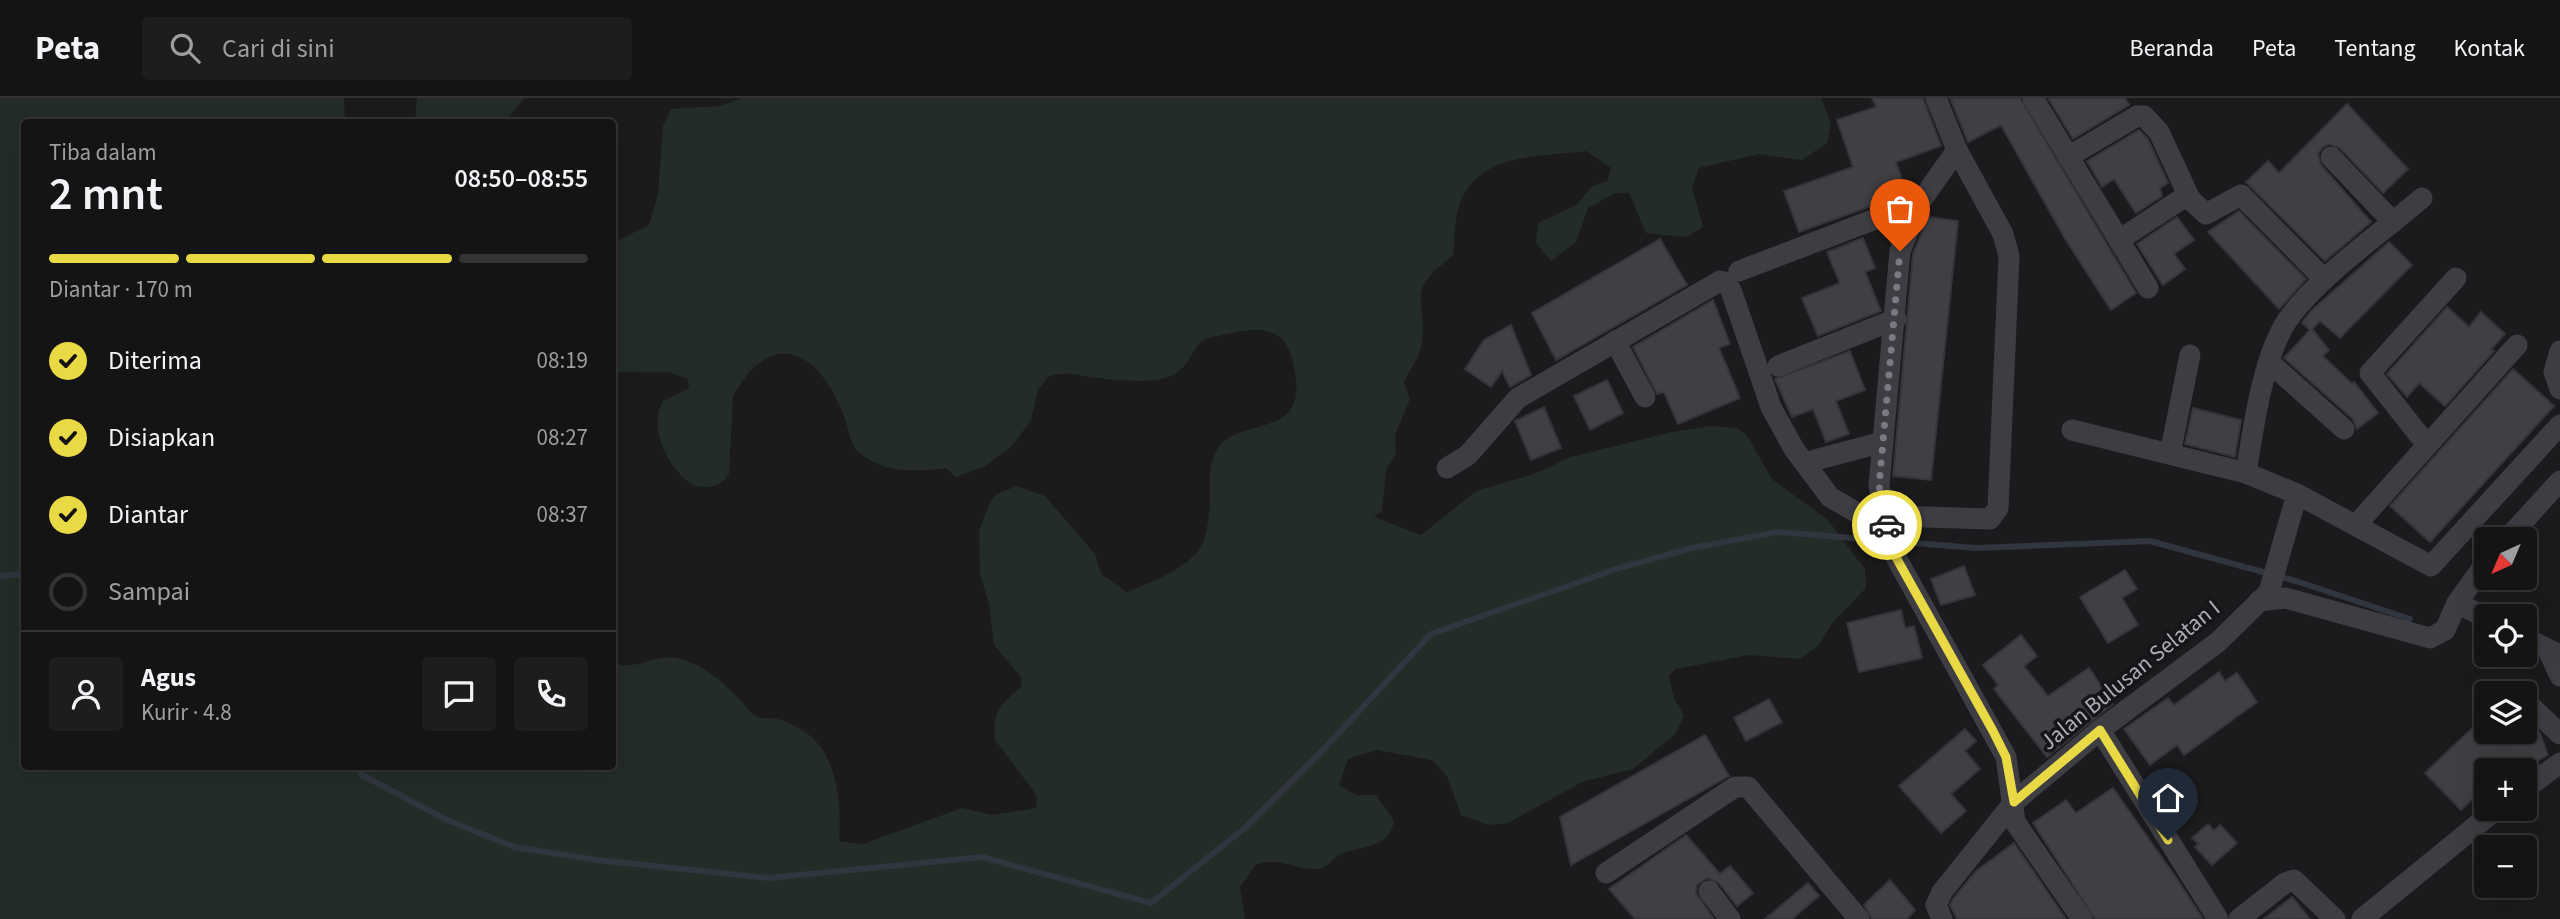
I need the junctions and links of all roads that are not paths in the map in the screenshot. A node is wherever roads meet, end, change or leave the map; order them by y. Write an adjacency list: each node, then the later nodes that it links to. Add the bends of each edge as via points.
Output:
1 (1936, 98): 3 (street)
2 (2033, 98): 5 (street)
3 (1957, 150): 8 (street); 37 (street, via 2003,234 2009,256 1998,508 1990,519)
4 (2331, 156): 9 (street)
5 (2068, 157): 7 (street, via 2144,116 2159,132); 10 (street)
6 (2421, 198): 9 (street)
7 (2190, 199): 10 (street, via 2183,198); 13 (street, via 2206,214 2241,195)
8 (1920, 202): 11 (street); 15 (street, via 1900,251)
9 (2388, 226): 13 (street)
10 (2119, 240): 14 (street)
11 (1739, 271)
12 (2456, 278): 28 (street, via 2370,373)
13 (2324, 279): 20 (street, via 2281,330)
14 (2148, 288)
15 (1896, 319): 21 (street); 27 (street)
16 (1615, 341): 23 (street); 31 (street, via 1518,398 1468,454); 37 (street, via 1711,284 1725,282 1770,407 1794,449 1830,497)
17 (2517, 345): 28 (street)
18 (2560, 351): 22 (street, via 2554,372)
19 (2190, 355): 29 (street)
20 (2269, 362): 25 (street); 32 (street)
21 (1778, 366)
22 (2560, 389)
23 (1645, 397)
24 (2560, 425): 35 (street, via 2431,566)
25 (2344, 429)
26 (2072, 430): 29 (street)
27 (1883, 442): 30 (street); 37 (street, via 1879,486)
28 (2427, 445): 35 (street)
29 (2170, 454): 32 (street)
30 (1815, 460)
31 (1447, 468)
32 (2246, 473): 34 (street)
33 (2560, 481): 36 (street)
34 (2297, 494): 35 (street); 39 (street, Jalan Bulusan Selatan I, via 2280,558)
35 (2356, 525)
36 (2518, 527)
37 (1889, 534): 50 (street, via 2006,757)
38 (2474, 579): 40 (street)
39 (2264, 596): 40 (street, via 2430,638 2445,630); 46 (street, Jalan Bulusan Selatan I, via 2218,642)
40 (2457, 603): 41 (street)
41 (2474, 612)
42 (2537, 644): 43 (street)
43 (2554, 653): 44 (street)
44 (2560, 676)
45 (2537, 712): 47 (street)
46 (2100, 730): 50 (street, Jalan Bulusan Selatan I); 58 (street)
47 (2560, 734)
48 (2560, 763): 49 (street)
49 (2537, 780)
50 (2014, 802): 56 (street, Jalan Bulusan Selatan I, via 1942,892 1936,905); 57 (street, via 2015,822)
51 (2482, 821): 61 (street)
52 (1606, 873): 55 (street, via 1735,787 1748,787)
53 (1709, 891): 54 (street)
54 (1730, 919)
55 (1859, 919)
56 (1942, 919)
57 (2082, 919)
58 (2218, 919)
59 (2239, 919): 60 (street, via 2294,880)
60 (2335, 919)
61 (2362, 919)

